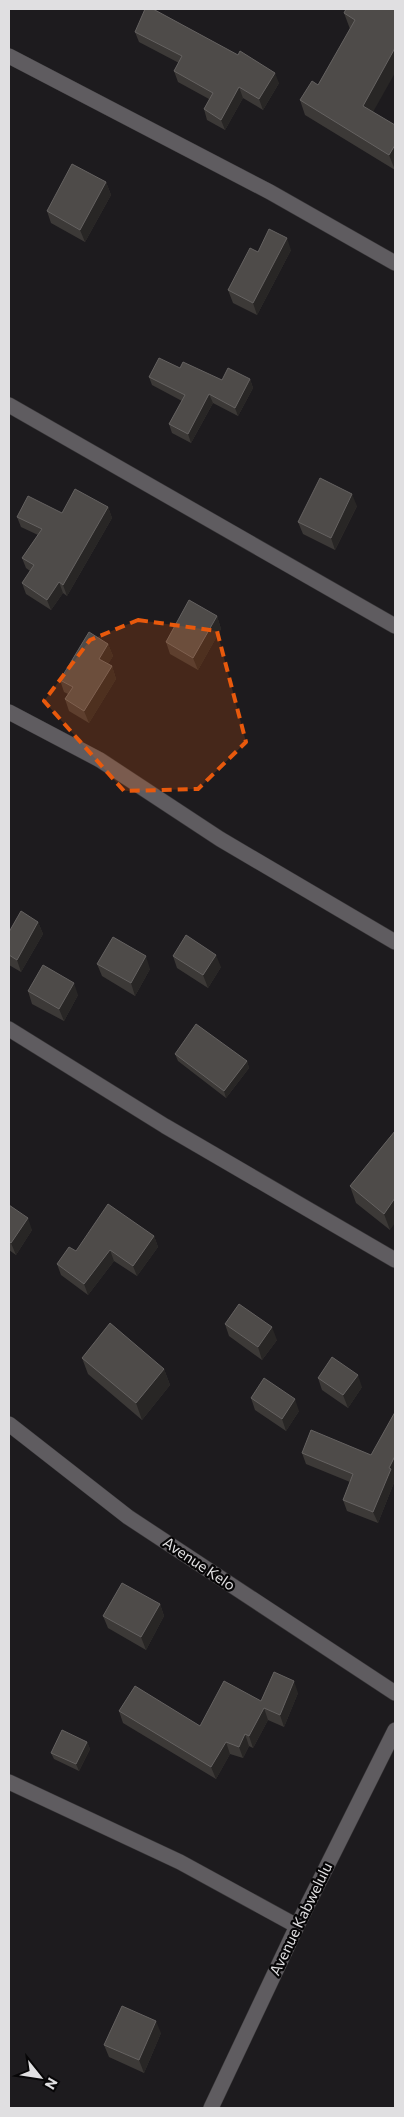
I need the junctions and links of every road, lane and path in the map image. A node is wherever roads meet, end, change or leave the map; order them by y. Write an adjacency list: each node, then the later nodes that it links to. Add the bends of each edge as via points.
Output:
1 (9, 56): 2 (street, via 270,192)
2 (395, 263)
3 (9, 405): 4 (street)
4 (395, 626)
5 (9, 712): 6 (street, via 100,760 220,839)
6 (395, 942)
7 (9, 1029): 8 (street, via 165,1126)
8 (395, 1260)
9 (9, 1424): 10 (street, Avenue Kelo, via 128,1517)
10 (395, 1694)
11 (395, 1730): 13 (street, Avenue Kabwelulu)
12 (9, 1782): 13 (street, via 180,1862)
13 (297, 1926): 14 (street, Avenue Kabwelulu)
14 (210, 2108)

